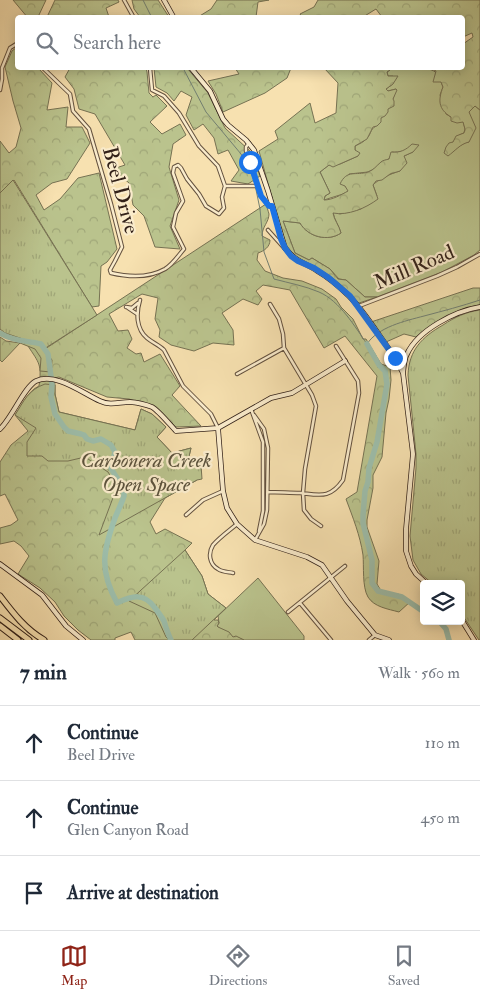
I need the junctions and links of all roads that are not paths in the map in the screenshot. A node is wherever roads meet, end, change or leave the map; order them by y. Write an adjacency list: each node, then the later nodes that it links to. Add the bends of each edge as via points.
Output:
1 (124, 0): 3 (street)
2 (164, 0): 4 (street)
3 (132, 15)
4 (172, 15)
5 (15, 45): 9 (street, via 10,48 2,68)
6 (44, 70): 12 (street, Beel Drive, via 70,94 73,111 89,129 122,247 111,273 122,276 152,274 176,260 184,248 173,227 183,201 173,173 174,167 182,168 206,206 219,214 224,208)
7 (150, 70): 12 (street, via 152,90 164,96 180,113 199,146 218,166)
8 (193, 70): 10 (street, via 210,90 223,119)
9 (0, 90)
10 (248, 143): 11 (street, via 246,151); 13 (street, via 254,150)
11 (256, 185): 12 (street); 13 (street, via 261,196)
12 (225, 186)
13 (272, 206): 16 (street, via 281,239)
14 (268, 230): 16 (street)
15 (480, 254): 18 (street, Mill Road, via 437,276)
16 (291, 256): 18 (street, via 329,278)
17 (270, 304): 22 (street, via 279,319)
18 (358, 306): 24 (street)
19 (480, 307): 23 (street, via 458,313 432,327)
20 (137, 314): 20 (street, via 138,306 140,300 132,308 126,307); 32 (street, via 140,329 164,350 183,386 211,414)
21 (336, 346): 25 (street)
22 (284, 348): 28 (street); 29 (street)
23 (406, 355): 24 (street); 26 (street)
24 (395, 358): 26 (street); 27 (street)
25 (345, 360): 29 (street); 36 (street, via 358,381 359,393 343,480 331,492 320,496)
26 (404, 362): 27 (street)
27 (403, 373): 46 (street, via 413,454 406,551 411,566)
28 (237, 374)
29 (306, 385): 30 (street); 36 (street, via 316,406)
30 (251, 409): 31 (street); 32 (street)
31 (254, 415): 35 (street, via 264,429 268,448); 40 (street, via 263,442 263,512)
32 (218, 428): 33 (street, via 176,432 153,408 131,402 102,402 61,382 43,379 28,386); 34 (street)
33 (0, 429)
34 (223, 491): 37 (street, via 203,500); 38 (street, via 227,508)
35 (268, 492): 36 (street); 40 (street, via 264,524)
36 (303, 493): 39 (street, via 304,510)
37 (186, 515)
38 (237, 524): 41 (street); 44 (street, via 210,552 213,565)
39 (321, 526)
40 (258, 535): 41 (street)
41 (256, 540): 45 (street, via 322,565)
42 (0, 564): 57 (street, via 42,595 66,626)
43 (345, 566): 45 (street)
44 (233, 573)
45 (331, 578): 48 (street); 53 (street)
46 (423, 580)
47 (0, 596): 56 (highway, via 27,628)
48 (300, 602): 49 (street); 58 (street)
49 (288, 612)
50 (0, 618): 55 (highway)
51 (465, 625): 61 (street)
52 (0, 626): 54 (highway)
53 (375, 635): 59 (street); 60 (street)
54 (18, 640)
55 (29, 640)
56 (44, 640)
57 (83, 640)
58 (331, 640)
59 (369, 640)
60 (389, 640)
61 (474, 640)

